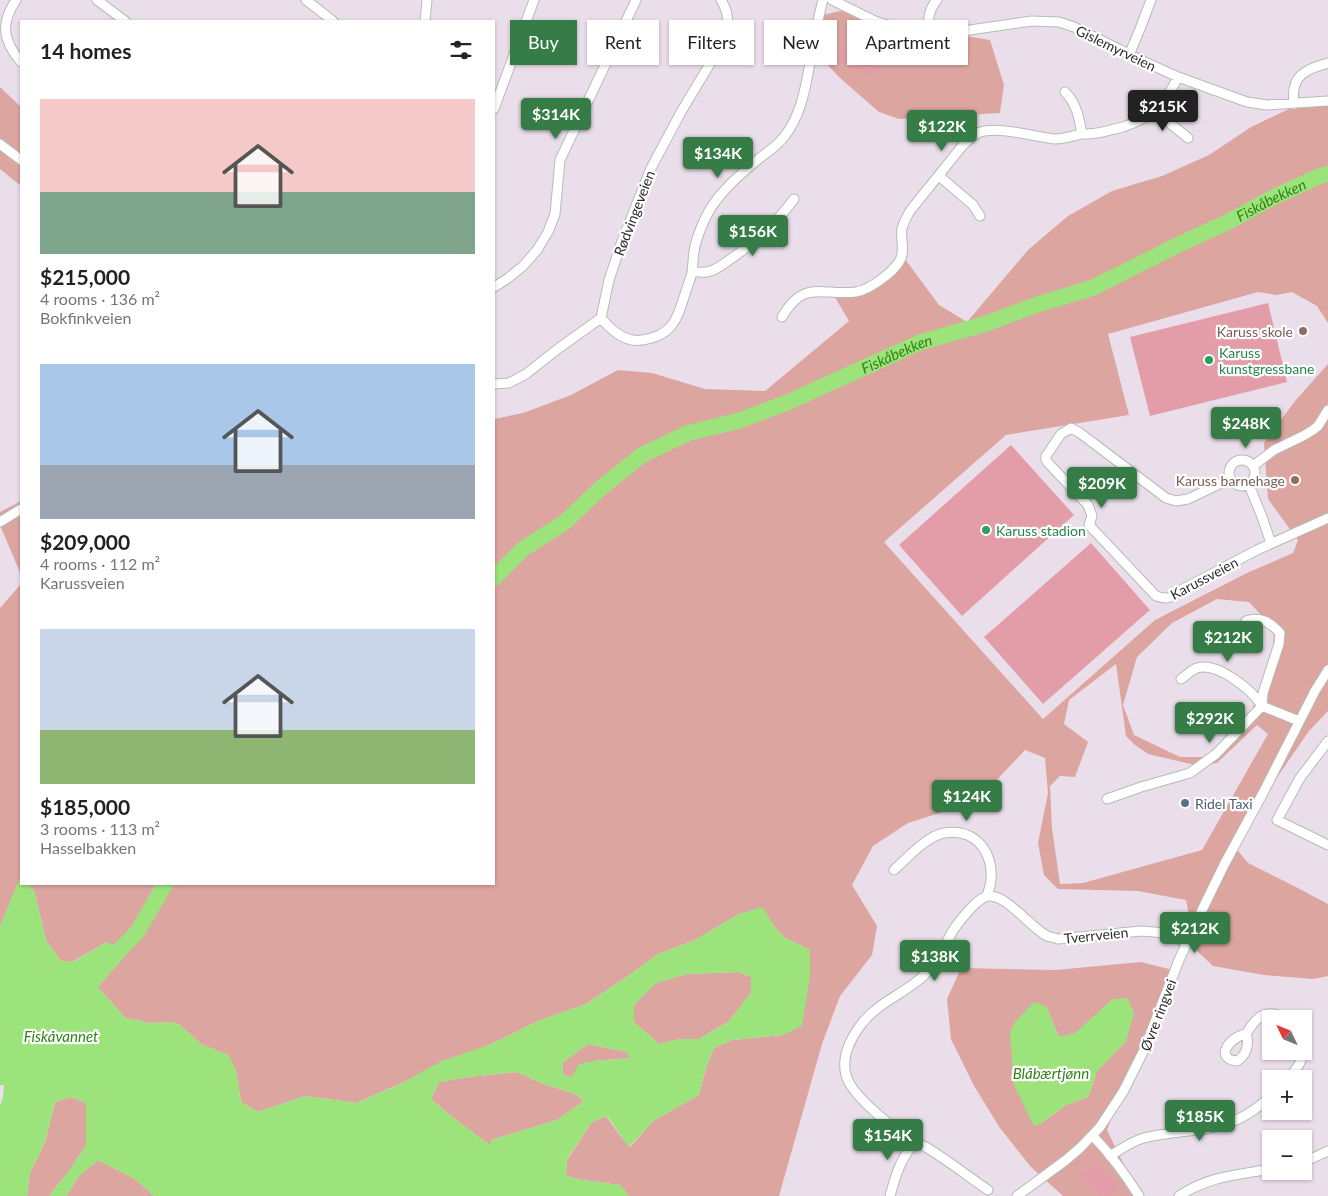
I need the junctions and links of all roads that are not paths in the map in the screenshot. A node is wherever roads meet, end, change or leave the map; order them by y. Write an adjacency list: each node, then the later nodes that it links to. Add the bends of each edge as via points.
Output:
1 (16, 0): 19 (street, via 6,30 10,47)
2 (98, 0): 12 (street)
3 (306, 0): 13 (street)
4 (427, 0): 14 (street)
5 (534, 0): 25 (street)
6 (636, 0): 35 (street, via 560,160 555,214 548,232 523,266)
7 (721, 0): 36 (street, Rødvingeveien, via 726,9 727,32 651,168 615,262)
8 (823, 0): 34 (street, via 797,116 780,141 736,178 717,199 698,235)
9 (832, 0): 15 (street, Gislemyrveien)
10 (937, 0): 16 (street)
11 (1151, 0): 18 (street)
12 (124, 20)
13 (332, 20)
14 (425, 20)
15 (873, 20)
16 (928, 20)
17 (968, 30): 18 (street, Gislemyrveien, via 1050,21 1074,27)
18 (1129, 54): 21 (street, Gislemyrveien)
19 (20, 61)
20 (1328, 63): 24 (street, via 1305,71 1297,78)
21 (1178, 77): 24 (street, Gislemyrveien, via 1247,102); 26 (street, via 1172,91)
22 (1065, 92): 27 (street, via 1074,103)
23 (1328, 101): 24 (street, Gislemyrveien)
24 (1294, 104)
25 (495, 106)
26 (1158, 107): 27 (street, via 1131,124 1096,134); 28 (street)
27 (1082, 134): 31 (street, via 1063,139 997,131 979,133 963,145)
28 (1188, 138)
29 (0, 144): 30 (street)
30 (20, 159)
31 (939, 176): 33 (street, via 973,205); 37 (street, via 906,219 902,229 902,256 894,268 862,291 806,293 791,304)
32 (794, 199): 34 (street, via 770,226 722,266 704,273)
33 (980, 216)
34 (692, 271): 36 (street, via 674,323 659,335 638,341 627,339)
35 (495, 286)
36 (601, 318): 38 (street, via 526,374 509,383)
37 (782, 318)
38 (495, 384)
39 (1328, 410): 40 (street, via 1313,430 1274,450)
40 (1253, 466): 41 (street, via 1242,460 1234,464 1229,471); 42 (street, via 1254,478)
41 (1230, 479): 42 (street, via 1236,485); 46 (street, Karussveien, via 1188,499 1171,500 1071,428 1061,434 1046,456 1049,464 1088,505 1092,516 1089,525 1156,596 1170,598)
42 (1249, 485): 46 (street)
43 (20, 510): 45 (street)
44 (1328, 518): 46 (street, Karussveien)
45 (0, 522)
46 (1271, 543)
47 (1246, 621): 50 (street, via 1264,619 1280,632)
48 (1328, 670): 51 (street, Øvre ringvei)
49 (1181, 679): 50 (street, via 1199,668 1218,671 1242,685)
50 (1262, 706): 51 (street); 53 (street, via 1216,754 1190,774)
51 (1299, 722): 57 (street, Øvre ringvei, via 1224,865)
52 (1328, 741): 54 (street, via 1303,774 1277,820)
53 (1108, 799)
54 (1328, 846)
55 (894, 870): 56 (street, via 937,836 961,833 982,846 990,862 992,882)
56 (987, 896): 57 (street, Tverrveien, via 995,896 1040,931 1058,939 1141,930 1166,933); 62 (street, via 965,914 920,980 869,1015 846,1053 846,1075 850,1084 877,1113)
57 (1187, 944): 61 (street, Øvre ringvei, via 1136,1067 1119,1100)
58 (1262, 1016): 59 (street, via 1253,1022)
59 (1246, 1034)
60 (1262, 1102): 64 (street, via 1236,1120 1204,1130 1143,1138)
61 (1093, 1136): 64 (street); 69 (street, Øvre ringvei)
62 (915, 1142): 67 (street); 68 (street, via 898,1168)
63 (1328, 1151): 65 (street)
64 (1110, 1156): 70 (street)
65 (1312, 1158)
66 (1262, 1171): 71 (street, via 1216,1179)
67 (988, 1190)
68 (890, 1196)
69 (1017, 1196)
70 (1138, 1196)
71 (1179, 1196)

